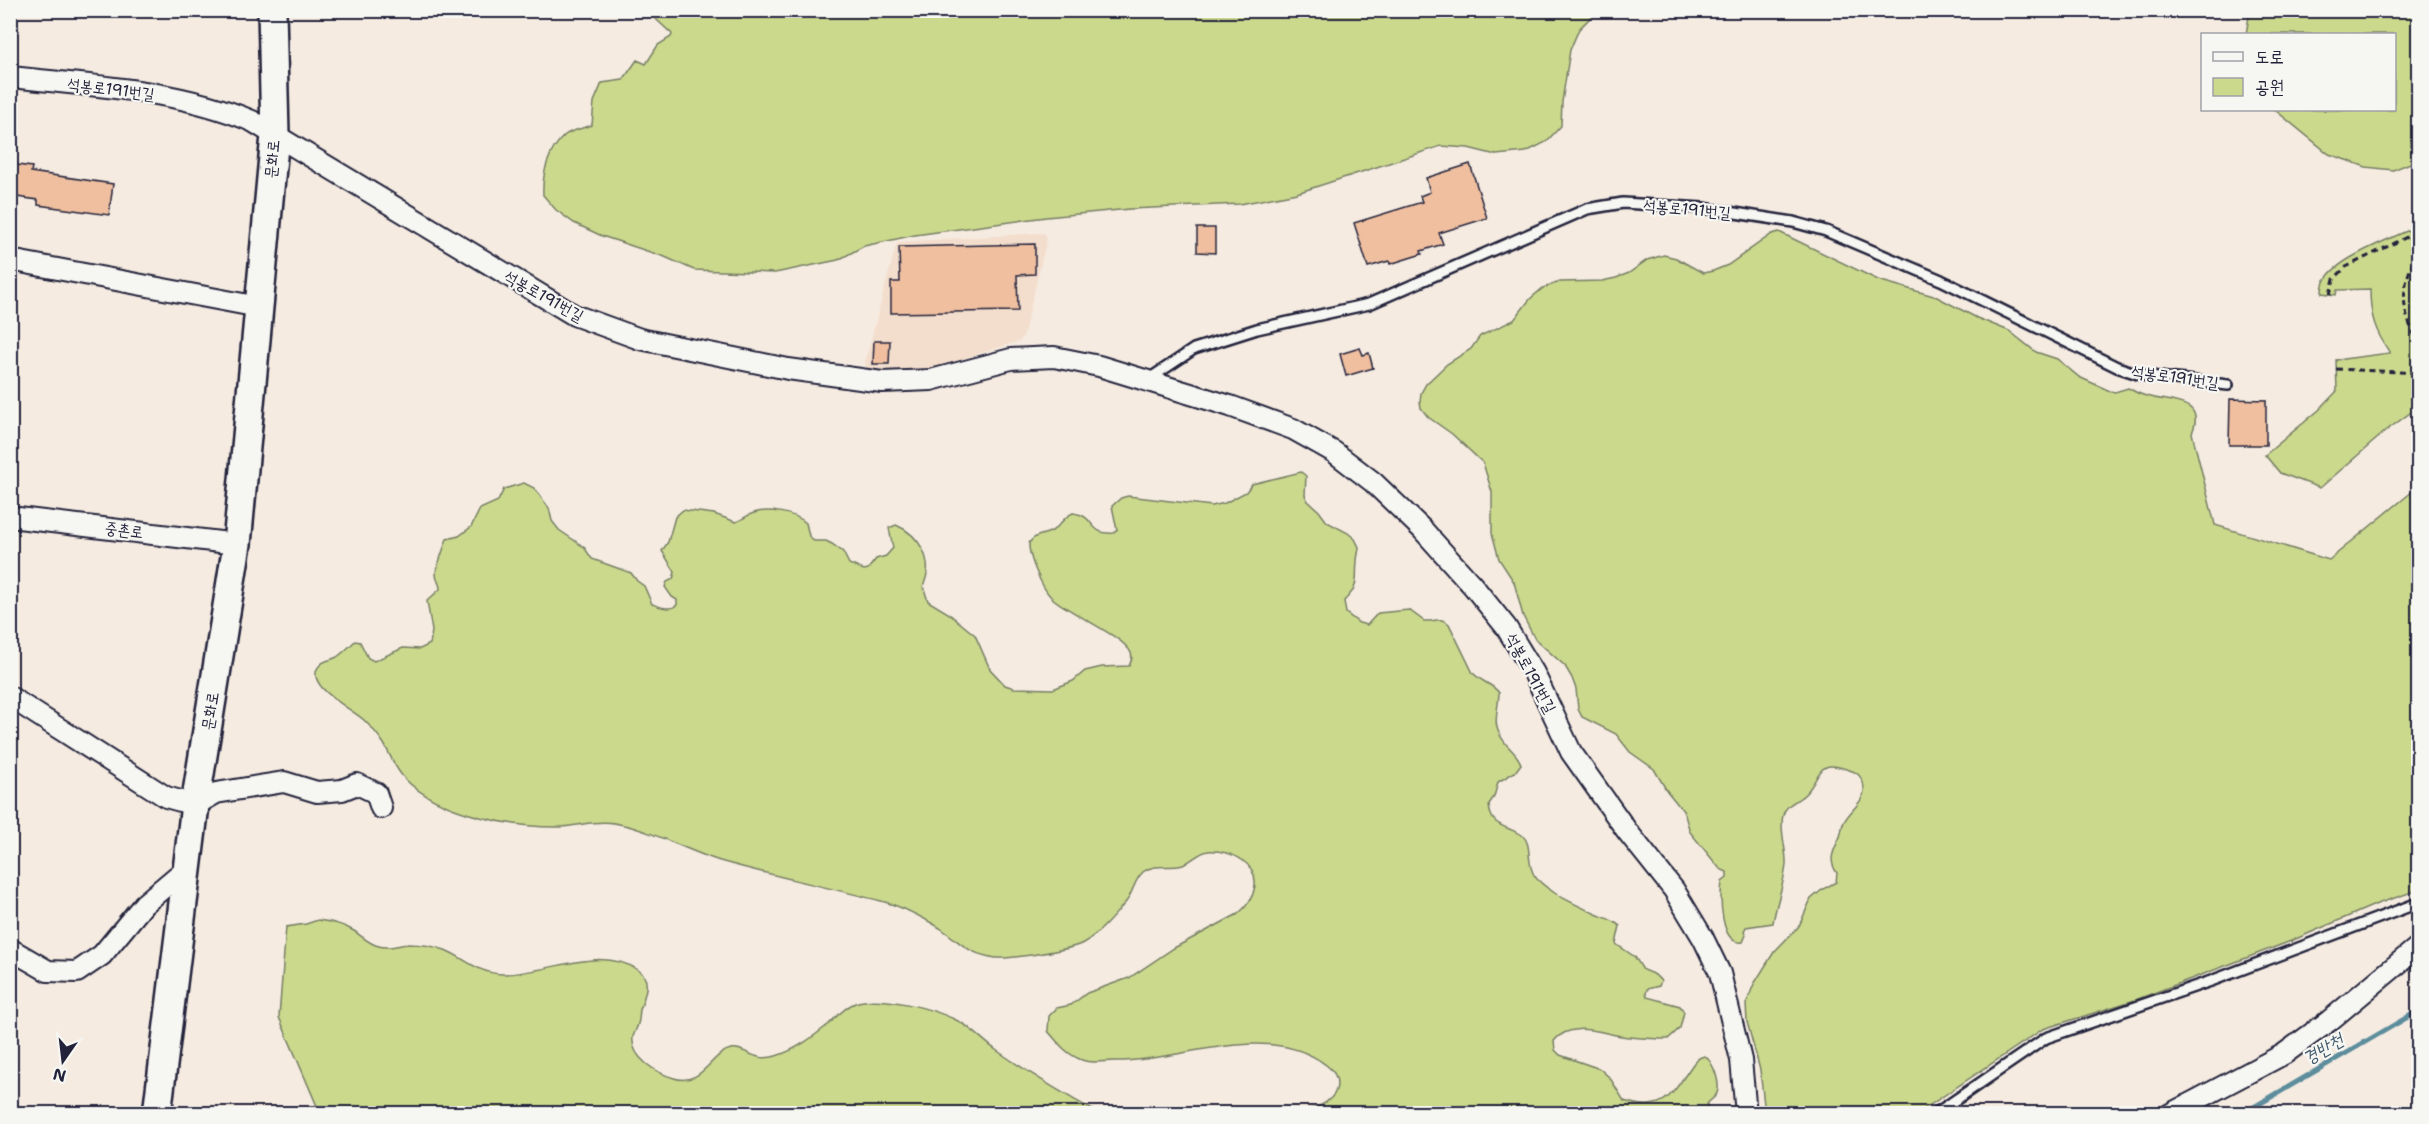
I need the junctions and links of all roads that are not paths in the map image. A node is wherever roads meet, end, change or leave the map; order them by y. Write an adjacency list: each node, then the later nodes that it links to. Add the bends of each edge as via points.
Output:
1 (272, 10): 3 (main road, 문화로)
2 (10, 77): 3 (street, 석봉로191번길, via 134,90 202,102 252,121)
3 (275, 135): 5 (main road, 문화로); 6 (street, 석봉로191번길, via 574,315 640,339 788,369 882,382 931,380 1011,358 1054,357)
4 (10, 260): 5 (street)
5 (259, 307): 9 (main road, 문화로)
6 (1147, 381): 7 (lane, 석봉로191번길, via 1177,359 1204,346 1257,329 1369,304 1587,209 1623,203 1703,208 1826,231 1941,280 2117,367 2141,375); 18 (street, 석봉로191번길, via 1293,429 1334,452 1373,482 1422,529 1473,586 1506,627 1534,674 1571,752 1674,890 1703,938 1720,973 1731,1013)
7 (2228, 385)
8 (10, 517): 9 (street, 중촌로)
9 (237, 543): 11 (main road, 문화로)
10 (10, 697): 11 (street, via 166,797)
11 (195, 805): 12 (street, via 216,793 284,782 317,792 357,784 376,793); 13 (main road, 문화로)
12 (381, 808)
13 (188, 867): 16 (street, via 144,904 102,955 77,972 48,971); 17 (main road, 문화로)
14 (2418, 903): 19 (lane, via 2046,1038)
15 (2418, 947): 20 (street, via 2284,1054)
16 (10, 949)
17 (157, 1113)
18 (1746, 1113)
19 (1935, 1113)
20 (2170, 1113)

